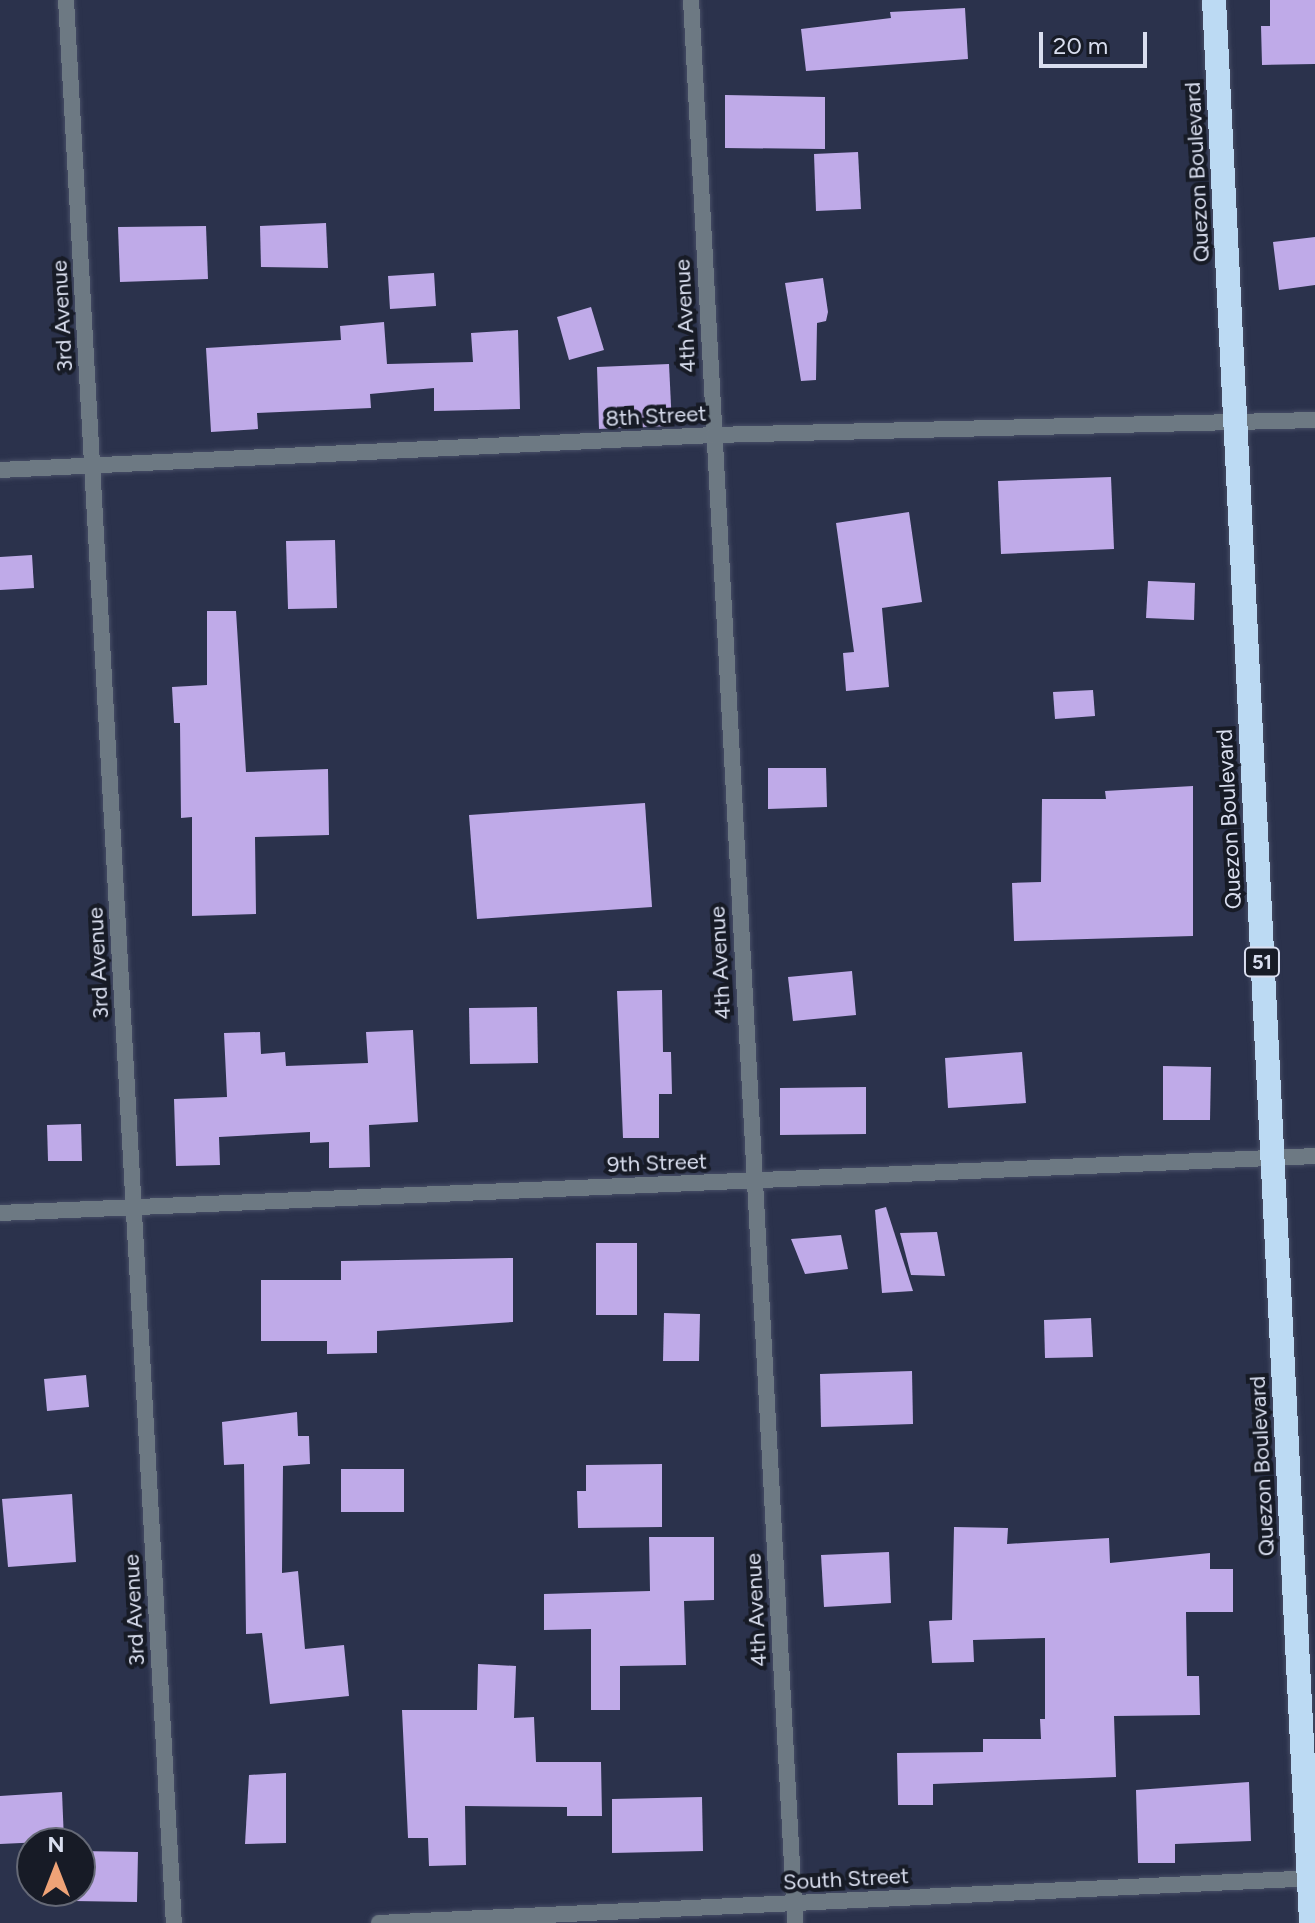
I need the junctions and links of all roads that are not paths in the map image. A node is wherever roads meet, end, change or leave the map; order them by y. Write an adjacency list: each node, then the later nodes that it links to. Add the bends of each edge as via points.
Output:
1 (66, 0): 7 (street, 3rd Avenue)
2 (691, 0): 6 (street, 4th Avenue)
3 (1214, 0): 5 (highway, Quezon Boulevard / 51)
4 (1315, 420): 5 (street, 8th Street)
5 (1235, 426): 6 (street, 8th Street); 10 (highway, Quezon Boulevard / 51)
6 (714, 435): 7 (street, 8th Street); 11 (street, 4th Avenue)
7 (92, 465): 8 (street, 8th Street); 12 (street, 3rd Avenue)
8 (0, 470)
9 (1315, 1156): 10 (street, 9th Street)
10 (1272, 1158): 11 (street, 9th Street); 14 (highway, Quezon Boulevard / 51)
11 (754, 1180): 12 (street, 9th Street); 15 (street, 4th Avenue)
12 (133, 1207): 13 (street, 9th Street); 16 (street, 3rd Avenue)
13 (0, 1213)
14 (1312, 1878): 15 (street, South Street); 19 (highway, Quezon Boulevard / 51)
15 (794, 1903): 17 (street, South Street); 18 (street, 4th Avenue)
16 (174, 1923)
17 (379, 1923)
18 (795, 1923)
19 (1311, 1923)

